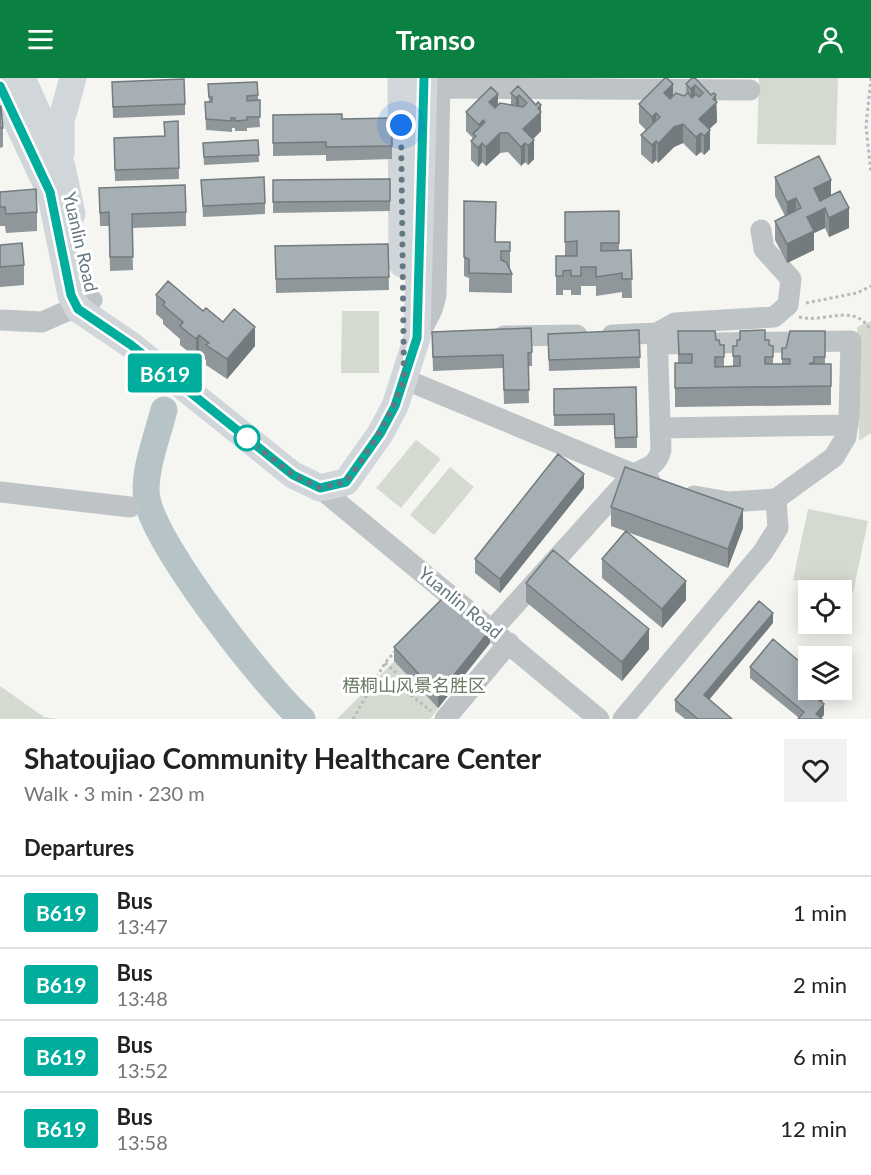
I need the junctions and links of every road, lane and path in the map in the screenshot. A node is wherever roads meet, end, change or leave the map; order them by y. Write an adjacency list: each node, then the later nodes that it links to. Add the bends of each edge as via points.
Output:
1 (22, 78): 8 (main road, Yuanlin Road)
2 (73, 78): 8 (main road, via 61,121)
3 (401, 78): 19 (main road)
4 (871, 78): 9 (path, via 866,126)
5 (434, 81): 7 (street); 17 (street, via 436,295); 17 (main road, via 419,275)
6 (0, 86): 12 (main road, Yuanlin Road, via 50,192 71,295)
7 (750, 90)
8 (62, 167): 12 (main road, Yuanlin Road, via 87,291)
9 (871, 173)
10 (760, 230): 13 (street, via 764,249 790,279)
11 (871, 286): 13 (path, via 857,293)
12 (85, 304): 14 (street, via 42,322); 23 (main road, Yuanlin Road, via 301,465)
13 (784, 308): 15 (path, via 804,319 852,314); 18 (street, via 774,317 675,323)
14 (0, 320)
15 (871, 331)
16 (486, 336): 18 (street)
17 (429, 337): 19 (main road)
18 (658, 338): 20 (street, via 851,341); 21 (street)
19 (404, 379): 22 (street); 23 (main road, via 380,434 346,482)
20 (848, 425): 21 (street); 25 (street, via 834,457)
21 (660, 428): 22 (street, via 658,460)
22 (633, 474): 25 (street, via 708,500); 27 (street)
23 (320, 488): 27 (street, Yuanlin Road)
24 (0, 492): 26 (street)
25 (776, 499): 34 (street, via 778,528 763,552)
26 (130, 507)
27 (492, 630): 28 (street, Yuanlin Road)
28 (509, 643): 31 (street); 33 (street, Yuanlin Road)
29 (402, 644): 30 (path)
30 (385, 663): 31 (path, via 399,675 407,692); 32 (path)
31 (439, 716)
32 (353, 719)
33 (599, 719)
34 (623, 719)

